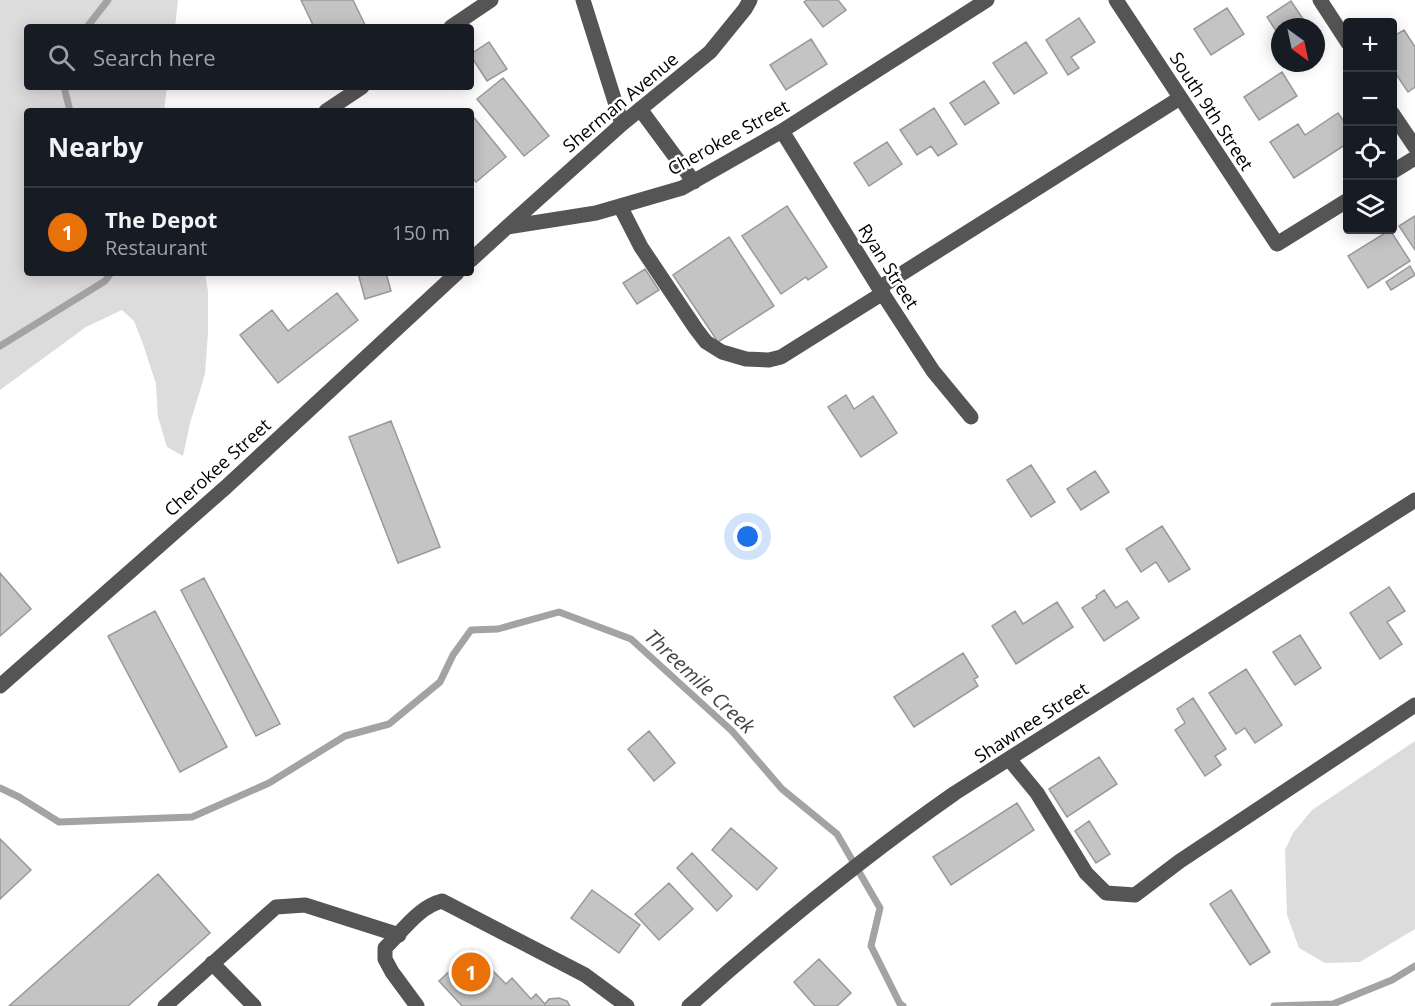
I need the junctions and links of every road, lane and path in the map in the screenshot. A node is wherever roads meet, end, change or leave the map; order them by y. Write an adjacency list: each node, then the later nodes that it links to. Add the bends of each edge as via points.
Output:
1 (491, 0): 7 (street)
2 (583, 0): 14 (street)
3 (750, 0): 12 (street, Sherman Avenue, via 710,52)
4 (987, 0): 15 (street, Cherokee Street)
5 (1116, 0): 10 (street, South 9th Street)
6 (1324, 1): 8 (street)
7 (455, 24)
8 (1343, 36)
9 (358, 90): 11 (street)
10 (1180, 98): 20 (street, South 9th Street, via 1276,244); 25 (street)
11 (330, 108)
12 (640, 109): 14 (street, Sherman Avenue); 19 (street)
13 (1397, 120): 16 (street)
14 (622, 124): 22 (street, Sherman Avenue)
15 (782, 130): 19 (street, Cherokee Street); 25 (street, Ryan Street)
16 (1415, 147)
17 (1415, 158): 18 (street)
18 (1397, 169)
19 (694, 182): 21 (street, Cherokee Street)
20 (1343, 202)
21 (620, 206): 22 (street, Cherokee Street); 25 (street, via 641,247 696,329 706,342 722,352 746,359 781,357)
22 (507, 227): 23 (street)
23 (474, 257)
24 (454, 276): 28 (street, Cherokee Street, via 226,487)
25 (881, 290): 26 (street, Ryan Street, via 933,371)
26 (971, 417)
27 (1415, 500): 30 (street, Shawnee Street)
28 (0, 686)
29 (1415, 705): 30 (street, via 1134,895 1106,893 1086,873 1037,793)
30 (1009, 759): 37 (street, Shawnee Street, via 913,823 789,919)
31 (399, 935): 32 (street, via 305,905 276,907); 35 (street, via 385,948 385,958); 36 (street, via 420,913 442,901 585,975)
32 (212, 963): 33 (street); 34 (street)
33 (165, 1006)
34 (254, 1006)
35 (417, 1006)
36 (627, 1006)
37 (689, 1006)

